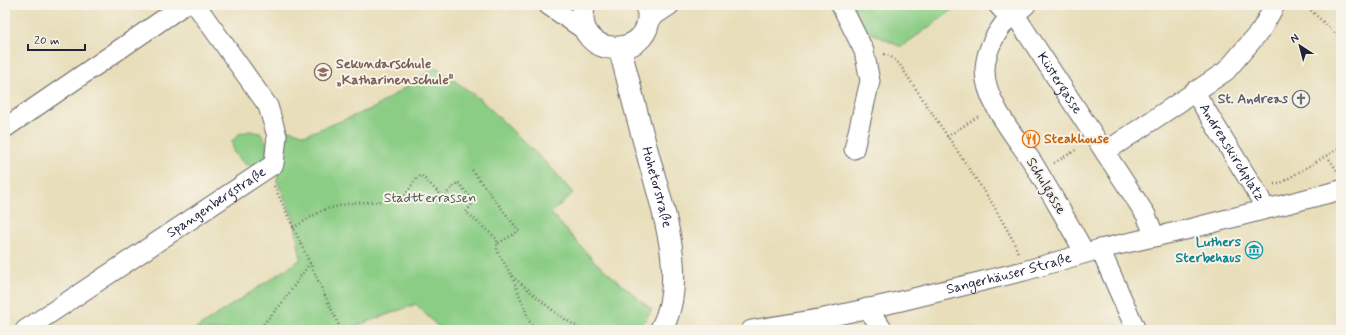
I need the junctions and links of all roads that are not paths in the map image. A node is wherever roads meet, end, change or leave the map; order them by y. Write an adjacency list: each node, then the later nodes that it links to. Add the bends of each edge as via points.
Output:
1 (184, 5): 13 (street)
2 (196, 5): 22 (street, Spangenbergstraße, via 268,106 277,136 274,164)
3 (548, 5): 10 (street)
4 (584, 5): 10 (main road, via 582,14)
5 (670, 5): 9 (street)
6 (841, 5): 14 (street, via 864,51 870,81)
7 (1275, 5): 12 (street, Andreaskirchplatz, via 1261,30 1231,66)
8 (1012, 7): 15 (street, Küstergasse); 19 (street, Schulgasse, via 986,58 985,77 988,90 1072,230)
9 (648, 12): 11 (main road, via 647,28 639,39)
10 (586, 31): 11 (main road, via 604,47)
11 (620, 49): 21 (main road, Hohetorstraße, via 671,241 672,291)
12 (1194, 91): 15 (street, Andreaskirchplatz); 17 (street, Andreaskirchplatz)
13 (5, 128)
14 (854, 149)
15 (1105, 152): 18 (street, Küstergasse, via 1146,215)
16 (1341, 190): 17 (street, Andreaskirchplatz)
17 (1259, 198): 18 (street, Sangerhäuser Straße)
18 (1155, 237): 19 (street, Sangerhäuser Straße)
19 (1097, 255): 20 (street, Sangerhäuser Straße); 25 (street, Schulgasse)
20 (867, 308): 23 (street, Sangerhäuser Straße); 24 (street)
21 (665, 329)
22 (25, 330)
23 (751, 330)
24 (883, 330)
25 (1136, 330)

